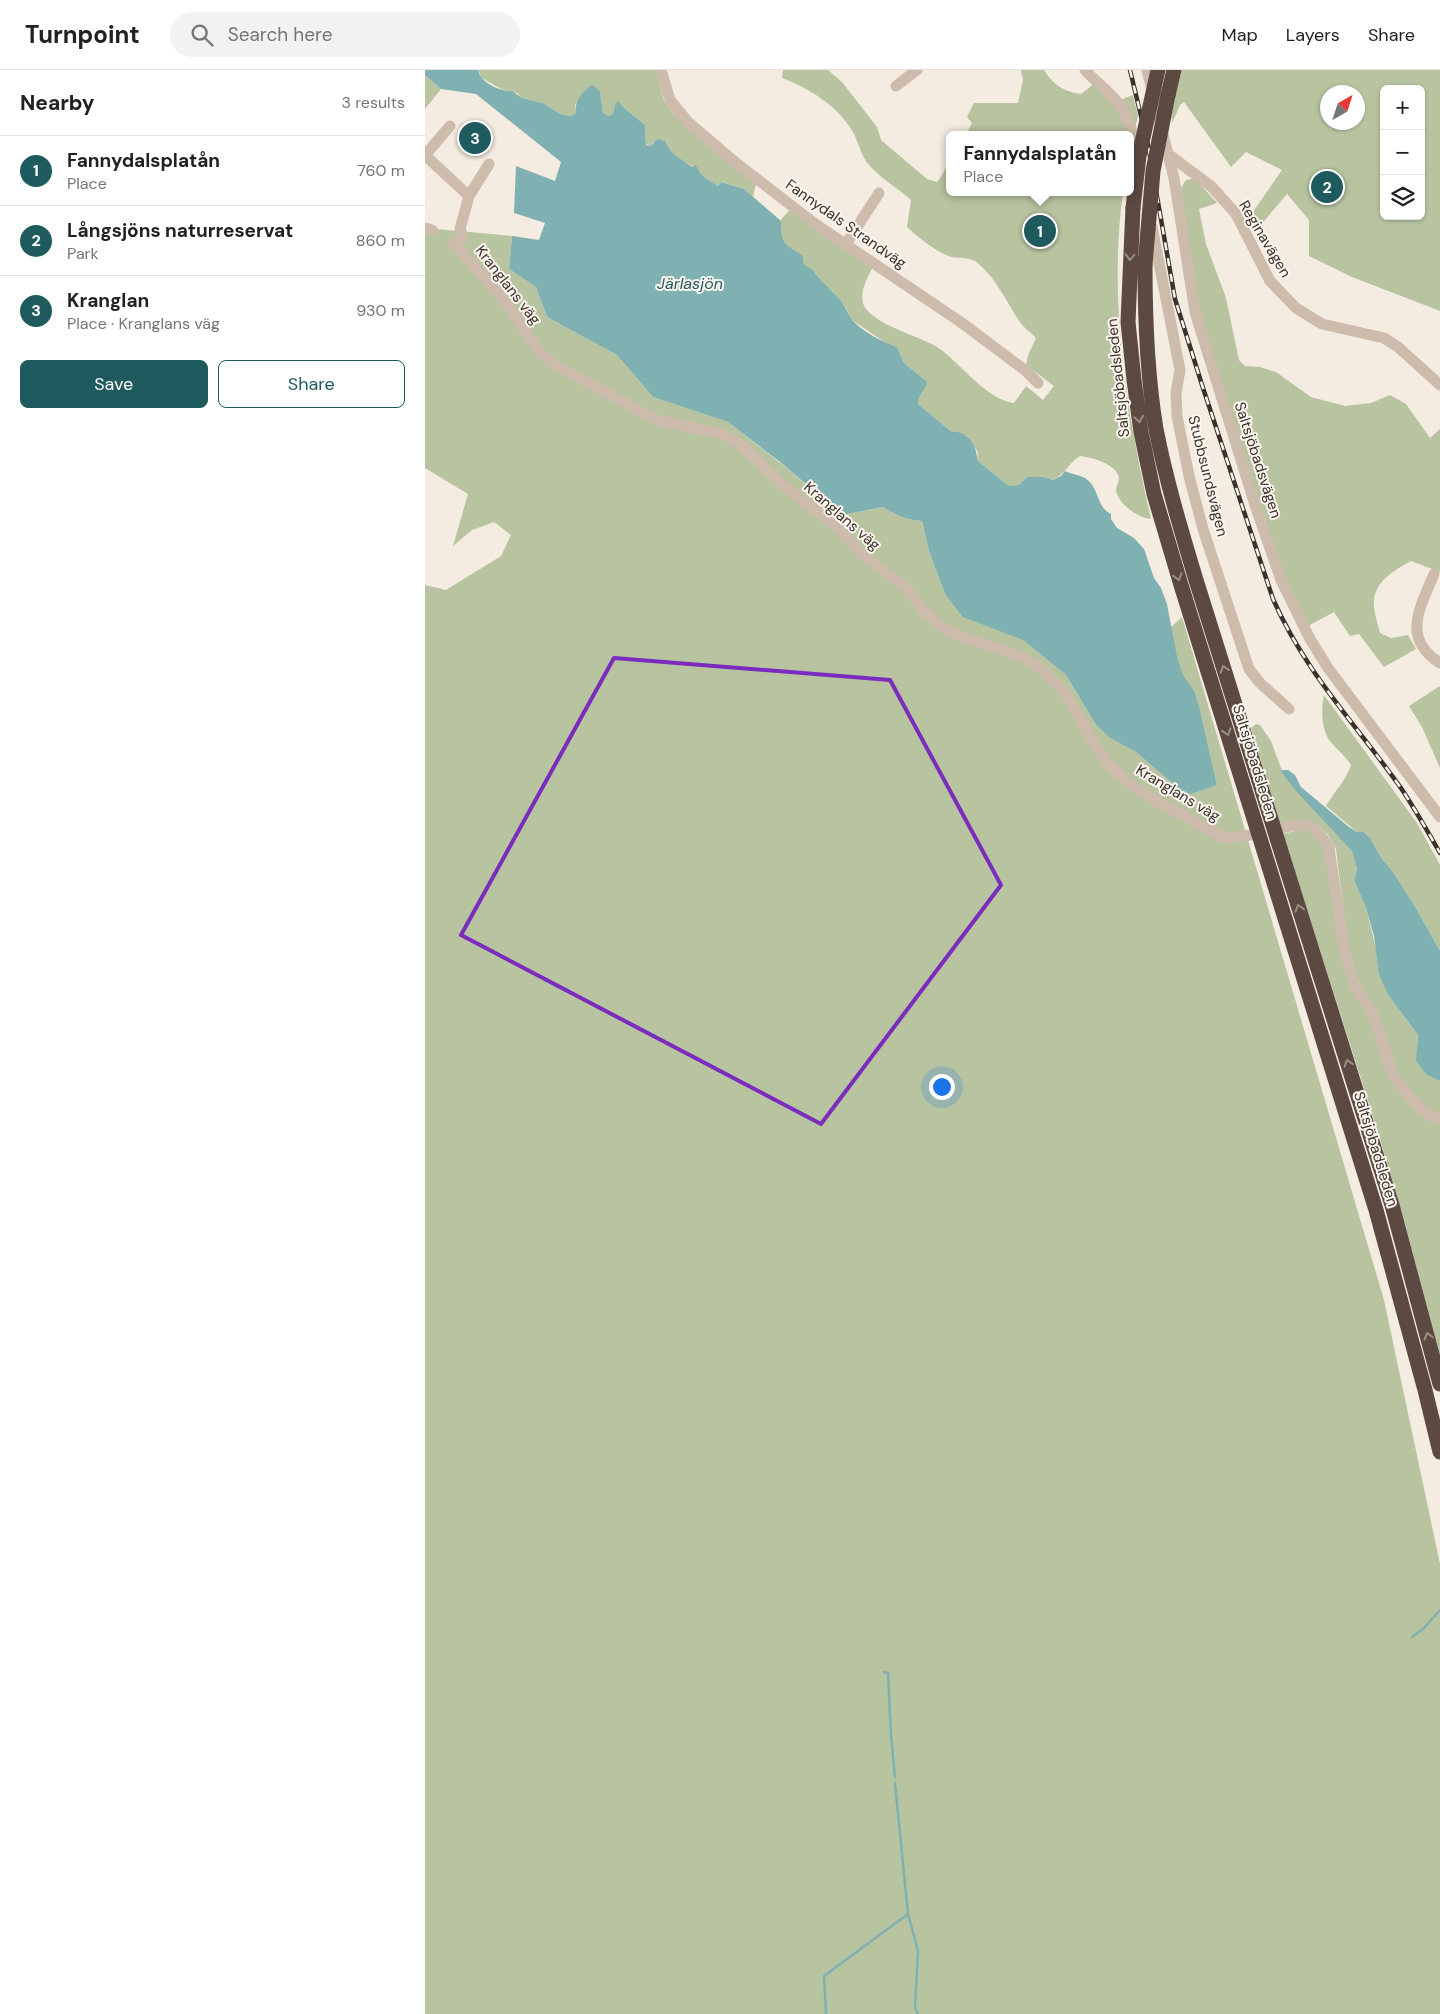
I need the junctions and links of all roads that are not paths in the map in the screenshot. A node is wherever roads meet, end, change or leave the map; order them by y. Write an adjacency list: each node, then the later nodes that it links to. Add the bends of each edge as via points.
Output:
1 (661, 70): 17 (street, Fannydals Strandväg, via 670,100 688,122 735,162)
2 (917, 70): 7 (street)
3 (1085, 70): 9 (street, Stubbsundsvägen, via 1113,96)
4 (1147, 70): 11 (street, Saltsjöbadsvägen)
5 (1158, 70): 28 (highway, Saltsjöbadsleden, one-way to 28, bridge, via 1139,156 1133,208 1129,322 1141,432 1154,494 1376,1210)
6 (1174, 70): 27 (highway, Saltsjöbadsleden, one-way to 6, bridge, via 1392,1205 1169,490 1156,428 1145,321 1145,265 1153,171)
7 (896, 86)
8 (450, 126): 16 (street, via 427,153 427,158)
9 (1132, 131)
10 (1134, 139): 22 (street, Stubbsundsvägen, via 1180,370 1177,416 1189,476 1249,669)
11 (1169, 154): 13 (street, Reginavägen); 14 (street, Saltsjöbadsvägen)
12 (489, 164): 16 (street, Kranglans väg)
13 (1195, 174): 14 (street); 19 (street, Reginavägen, via 1237,214 1270,281 1295,308 1322,324 1384,338)
14 (1174, 178): 23 (street, Saltsjöbadsvägen, via 1195,312 1281,580 1328,668)
15 (879, 194): 17 (street)
16 (469, 196): 25 (street, Kranglans väg, via 460,229 461,240 454,243 507,304 541,354 555,365 657,420 722,434 740,444 783,486 839,529 863,555 906,588 943,628 1022,657 1041,668 1065,693 1109,765 1128,782 1218,835 1226,838)
17 (846, 244): 18 (street, Fannydals Strandväg, via 1027,371)
18 (1038, 383)
19 (1440, 385)
20 (1434, 574): 21 (street, via 1416,621 1417,639)
21 (1440, 663)
22 (1289, 709)
23 (1440, 817)
24 (1282, 828): 26 (street, via 1299,823 1312,826 1323,836 1329,848 1344,948 1354,984 1373,1016 1393,1076 1429,1116)
25 (1251, 835)
26 (1440, 1119)
27 (1440, 1384)
28 (1440, 1452)

